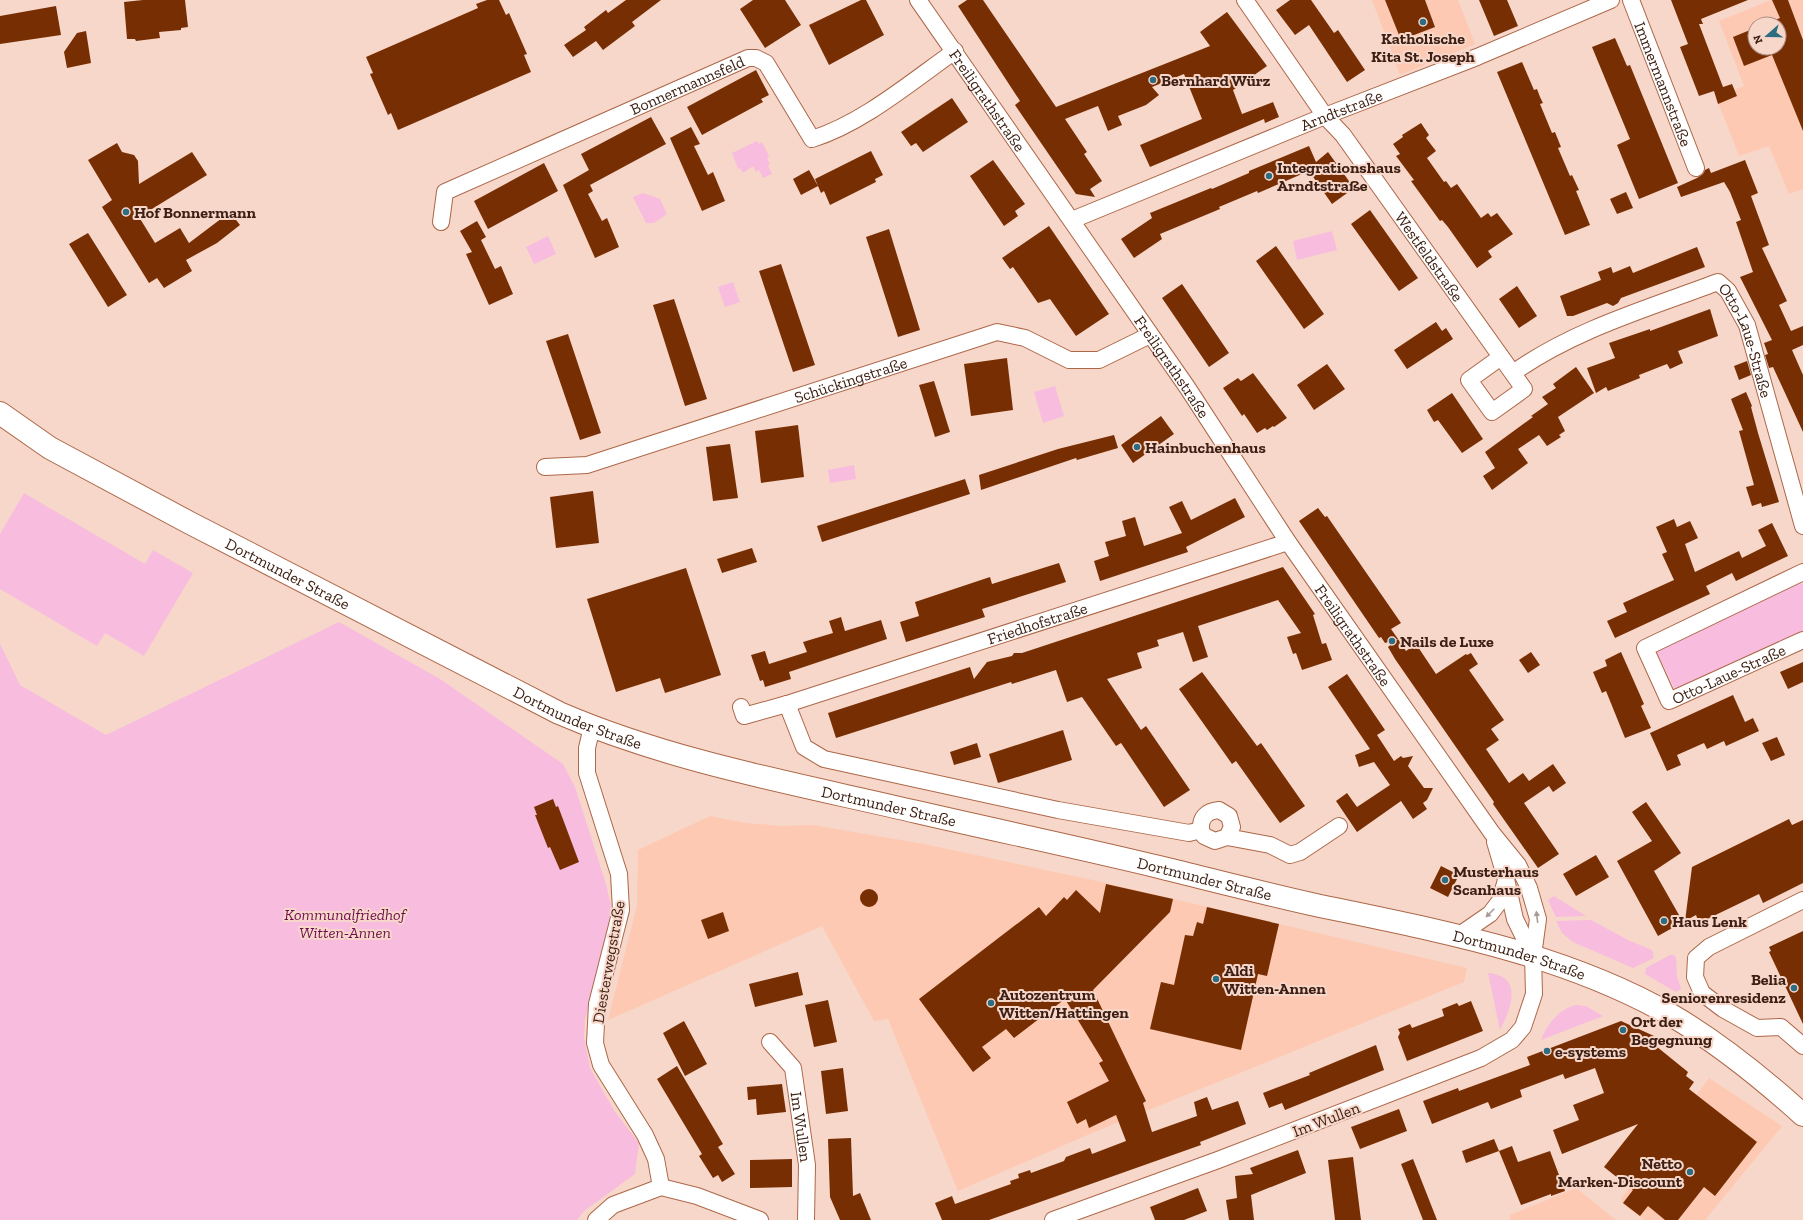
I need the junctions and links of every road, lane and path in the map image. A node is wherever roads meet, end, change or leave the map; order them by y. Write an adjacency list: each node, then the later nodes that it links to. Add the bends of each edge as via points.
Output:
1 (918, 0): 5 (street, Freiligrathstraße)
2 (1245, 0): 6 (street, Westfeldstraße)
3 (1611, 0): 6 (street, Arndtstraße, via 1477,57)
4 (1631, 0): 7 (street, Immermannstraße)
5 (955, 51): 8 (street, Freiligrathstraße); 9 (street, Bonnermannsfeld, via 842,127 812,139 766,63 756,58 748,58 445,192)
6 (1325, 116): 8 (street, Arndtstraße); 11 (street, Westfeldstraße, via 1343,135)
7 (1696, 168)
8 (1072, 220): 10 (street, Freiligrathstraße)
9 (441, 222)
10 (1150, 335): 14 (street, Schückingstraße, via 1099,360 1069,360 1025,338 997,332 587,465); 16 (street, Freiligrathstraße)
11 (1500, 357): 12 (street); 12 (street, via 1469,380 1492,412 1524,389)
12 (1513, 373): 15 (street, Otto-Laue-Straße, via 1529,362 1602,325 1718,282 1728,291 1747,325)
13 (0, 413): 21 (main road, Dortmunder Straße, via 50,448 190,523 553,710)
14 (545, 467)
15 (1803, 526)
16 (1288, 542): 19 (street, Friedhofstraße); 24 (street, Freiligrathstraße)
17 (1803, 572): 18 (street, Otto-Laue-Straße, via 1645,648 1669,701)
18 (1803, 640)
19 (787, 704): 20 (street, Friedhofstraße, via 744,716); 23 (street, via 804,747 824,759 1058,810 1188,833)
20 (741, 707)
21 (592, 727): 28 (main road, Dortmunder Straße, via 652,748 757,774); 33 (street, Diesterwegstraße, via 587,748 587,773 619,874 621,910 597,1004 595,1043 601,1066 656,1159)
22 (1339, 826): 25 (street, via 1300,852 1290,855 1270,845)
23 (1201, 830): 25 (street, via 1209,840); 25 (street, via 1203,818 1207,813 1219,810 1231,821)
24 (1492, 833): 26 (street, Freiligrathstraße); 29 (street, Freiligrathstraße, one-way to 24, via 1538,919 1529,888 1518,866)
25 (1227, 837)
26 (1506, 879): 28 (street, one-way to 28, via 1500,901 1490,914); 29 (street, Freiligrathstraße, via 1515,919)
27 (1803, 900): 31 (street, via 1709,947 1696,958 1695,977 1702,993 1722,1009 1757,1028 1781,1027)
28 (1458, 936): 29 (main road, Dortmunder Straße)
29 (1533, 956): 32 (main road, Dortmunder Straße, via 1623,990 1674,1017 1718,1045 1776,1090); 37 (street, Im Wullen, via 1534,994 1523,1028 1512,1040 1481,1058 1218,1160)
30 (770, 1042): 36 (street, Im Wullen, via 793,1068 807,1165)
31 (1803, 1046)
32 (1803, 1115)
33 (661, 1187): 34 (street, via 613,1205); 35 (street, via 697,1196)
34 (596, 1220)
35 (760, 1220)
36 (806, 1220)
37 (1053, 1220)

